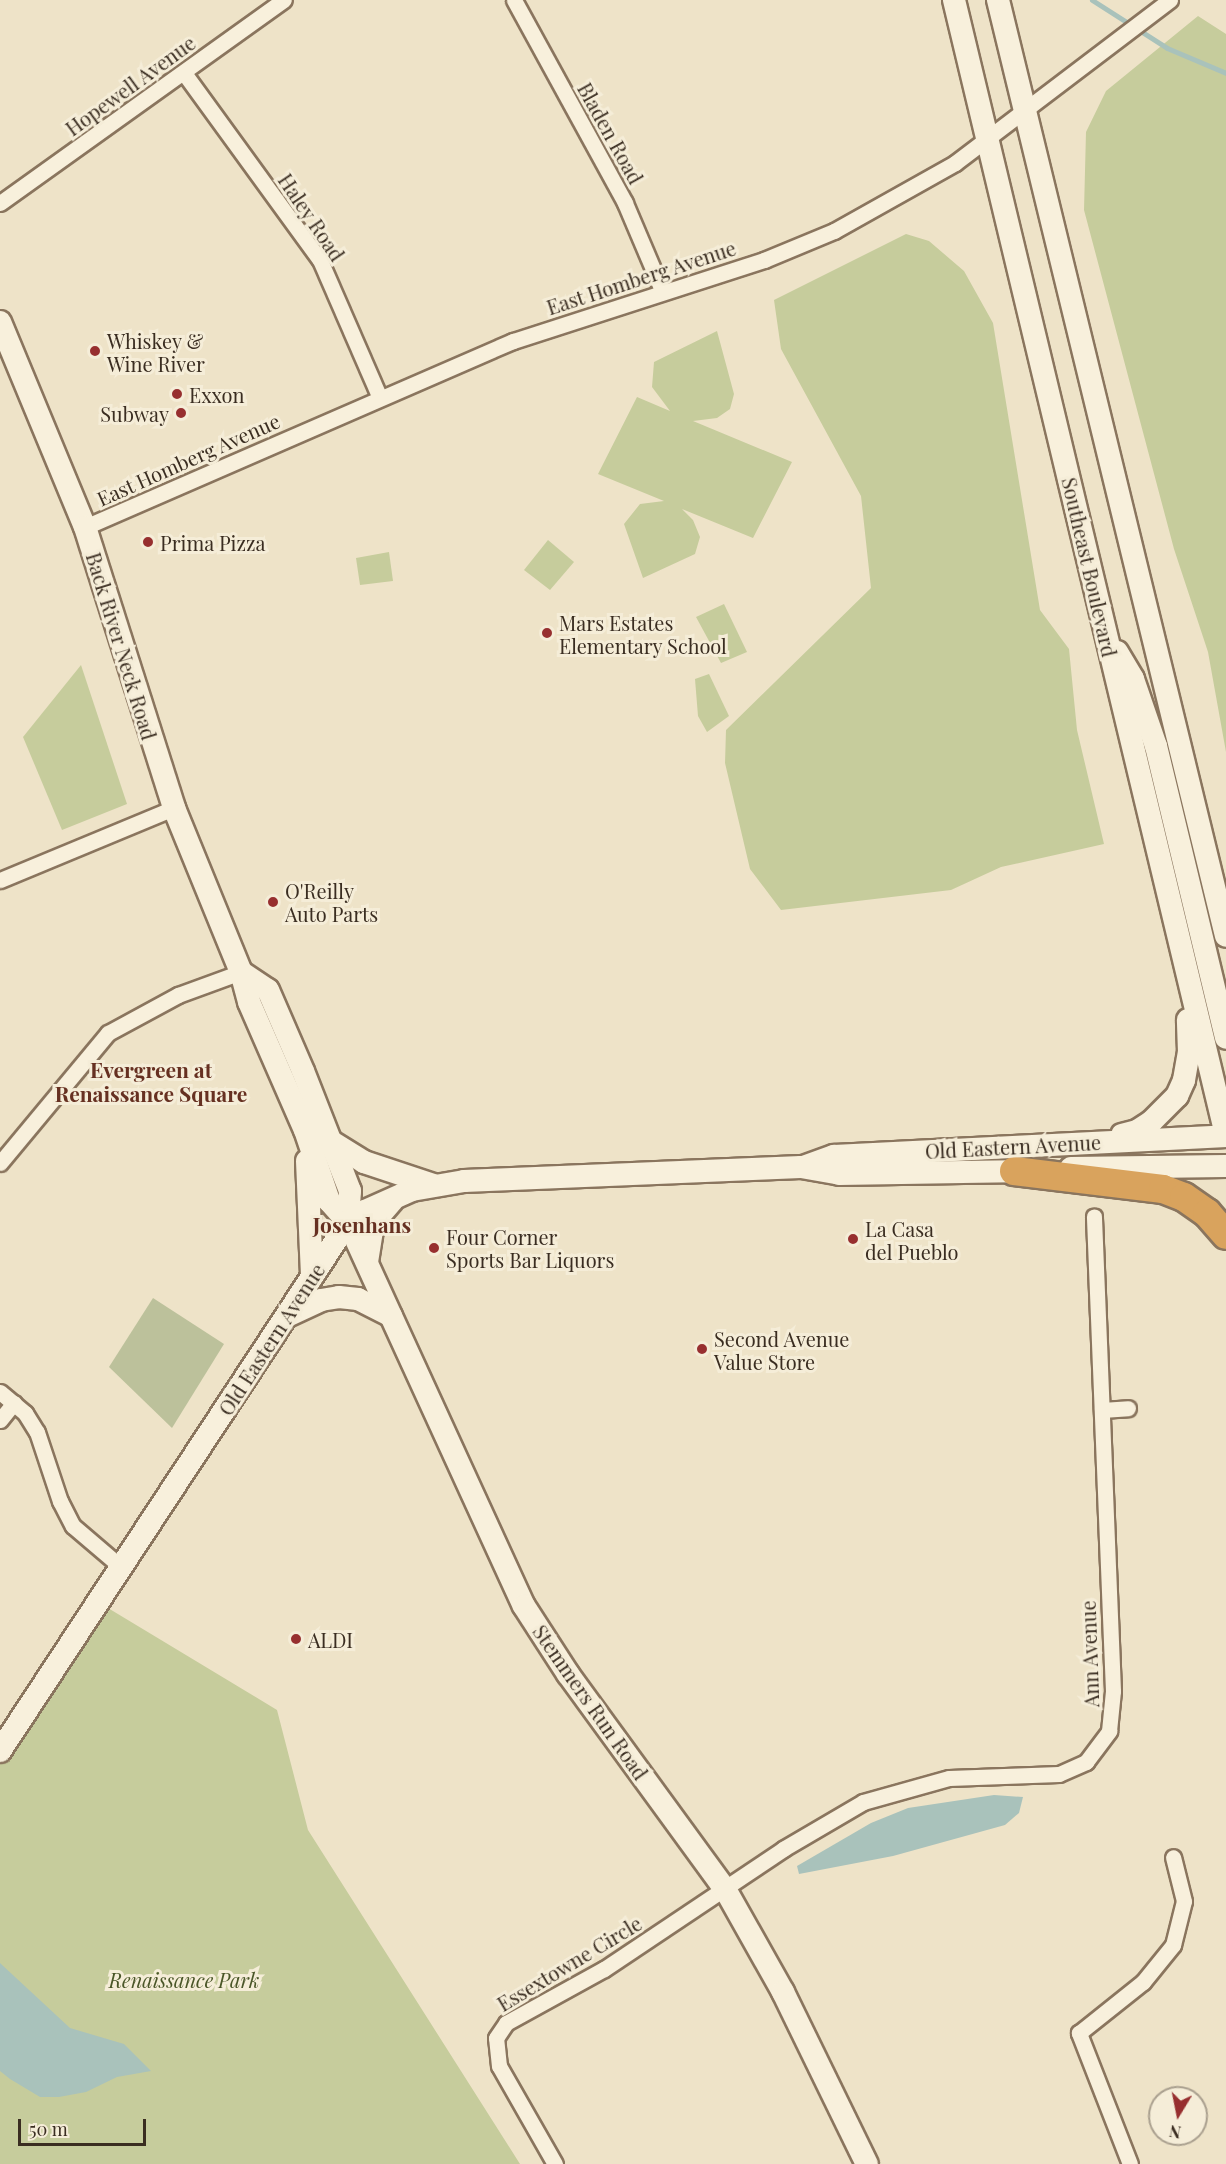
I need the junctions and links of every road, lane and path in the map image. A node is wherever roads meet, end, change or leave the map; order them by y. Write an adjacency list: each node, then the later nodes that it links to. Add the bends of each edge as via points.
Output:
1 (284, 0): 6 (street, Hopewell Avenue)
2 (514, 0): 10 (street, Bladen Road, via 625,203)
3 (954, 0): 8 (street, Southeast Boulevard)
4 (998, 0): 7 (street)
5 (1170, 0): 7 (street, East Homberg Avenue)
6 (184, 73): 9 (street, Hopewell Avenue); 12 (street, Haley Road, via 320,260)
7 (1024, 111): 8 (street, East Homberg Avenue); 17 (street)
8 (986, 141): 10 (street, East Homberg Avenue, via 922,184 834,231 772,257); 14 (street, Southeast Boulevard)
9 (0, 203)
10 (662, 291): 12 (street, East Homberg Avenue, via 513,340)
11 (3, 339): 13 (street, Back River Neck Road)
12 (380, 398): 13 (street, East Homberg Avenue)
13 (85, 527): 15 (street, Back River Neck Road)
14 (1106, 633): 19 (street, Southeast Boulevard); 20 (street, via 1133,679 1156,746)
15 (174, 808): 16 (street); 18 (street, Back River Neck Road)
16 (0, 880)
17 (1226, 936)
18 (241, 972): 21 (street, Back River Neck Road, via 249,1002); 23 (street, via 268,990); 25 (street, via 178,995 108,1033)
19 (1187, 979): 22 (street, Southeast Boulevard); 24 (street, via 1189,1052 1177,1096 1137,1131)
20 (1226, 1038)
21 (305, 1130): 32 (street, Back River Neck Road, via 329,1201); 35 (street)
22 (1226, 1135): 24 (street, Old Eastern Avenue)
23 (332, 1142): 29 (street, via 364,1162); 32 (street, via 350,1191)
24 (1087, 1142): 27 (street, Old Eastern Avenue, via 834,1156)
25 (0, 1163)
26 (1226, 1166): 28 (street, Old Eastern Avenue)
27 (801, 1167): 28 (street, Old Eastern Avenue, via 839,1174); 29 (street, Old Eastern Avenue)
28 (1014, 1171): 33 (highway, via 1163,1189 1184,1197 1207,1213)
29 (433, 1185): 30 (street, Old Eastern Avenue)
30 (399, 1194): 32 (street, Old Eastern Avenue); 34 (street, via 374,1222)
31 (1094, 1216): 41 (street, Ann Avenue)
32 (348, 1222): 34 (street, Stemmers Run Road); 35 (street, Old Eastern Avenue)
33 (1226, 1235)
34 (367, 1263): 36 (street, Stemmers Run Road)
35 (312, 1276): 37 (street, Old Eastern Avenue)
36 (392, 1316): 37 (street, via 358,1299 339,1297 321,1300); 46 (street, Stemmers Run Road, via 529,1614 568,1674)
37 (286, 1317): 43 (street, Old Eastern Avenue)
38 (0, 1392): 39 (street)
39 (14, 1403): 42 (street); 43 (street, via 37,1432 60,1501 73,1526)
40 (1128, 1408): 41 (street)
41 (1102, 1410): 46 (street, Ann Avenue, via 1113,1710 1109,1731 1094,1755 1074,1770 1059,1774 949,1778 886,1794 811,1832)
42 (0, 1420)
43 (121, 1567): 44 (street, Old Eastern Avenue)
44 (0, 1751)
45 (1173, 1857): 49 (street, via 1184,1901 1173,1945 1143,1982 1079,2033)
46 (725, 1889): 47 (street, Stemmers Run Road, via 783,1992); 48 (street, Essextowne Circle, via 604,1969 506,2023 500,2031 495,2047 499,2066)
47 (862, 2162)
48 (555, 2164)
49 (1130, 2164)

